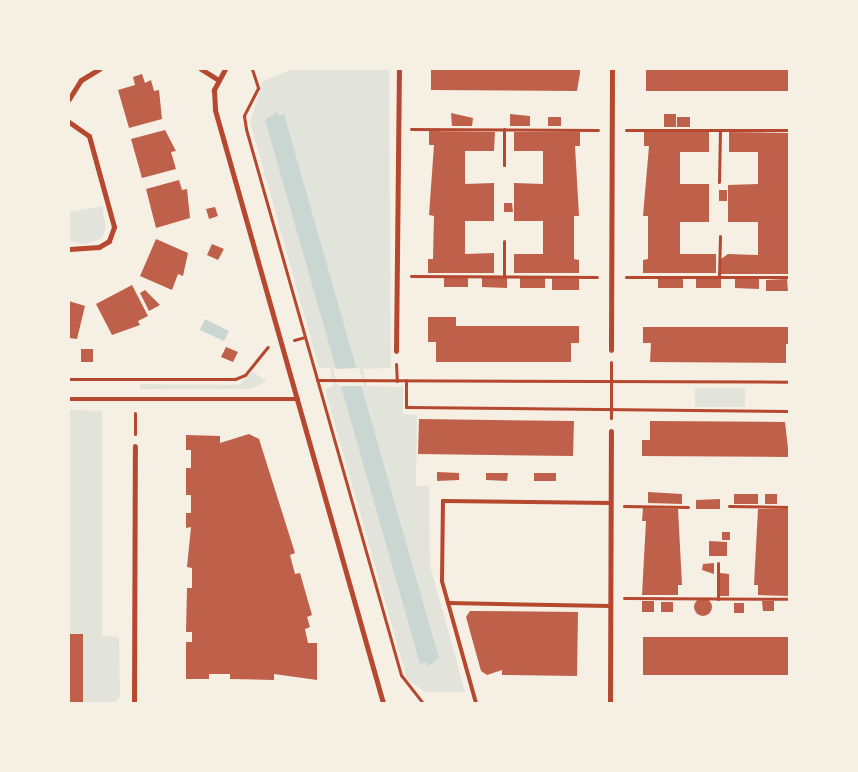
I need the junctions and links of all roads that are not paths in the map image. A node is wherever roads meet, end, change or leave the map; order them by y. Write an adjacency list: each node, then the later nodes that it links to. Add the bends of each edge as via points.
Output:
1 (99, 69): 7 (street, via 82,80)
2 (201, 69): 6 (street)
3 (225, 69): 6 (street)
4 (399, 69): 11 (street)
5 (612, 69): 10 (street)
6 (217, 79): 13 (street, via 215,110)
7 (69, 99)
8 (69, 122): 9 (street, via 89,136 114,227 109,241 99,247)
9 (69, 249)
10 (611, 350)
11 (396, 351)
12 (69, 399): 13 (lane)
13 (298, 399): 20 (street)
14 (611, 431): 16 (street)
15 (135, 446): 19 (street)
16 (611, 505): 17 (lane, via 443,500 442,581); 18 (street)
17 (448, 603): 18 (lane); 21 (lane)
18 (610, 606): 22 (street)
19 (134, 703)
20 (383, 703)
21 (476, 703)
22 (610, 703)

